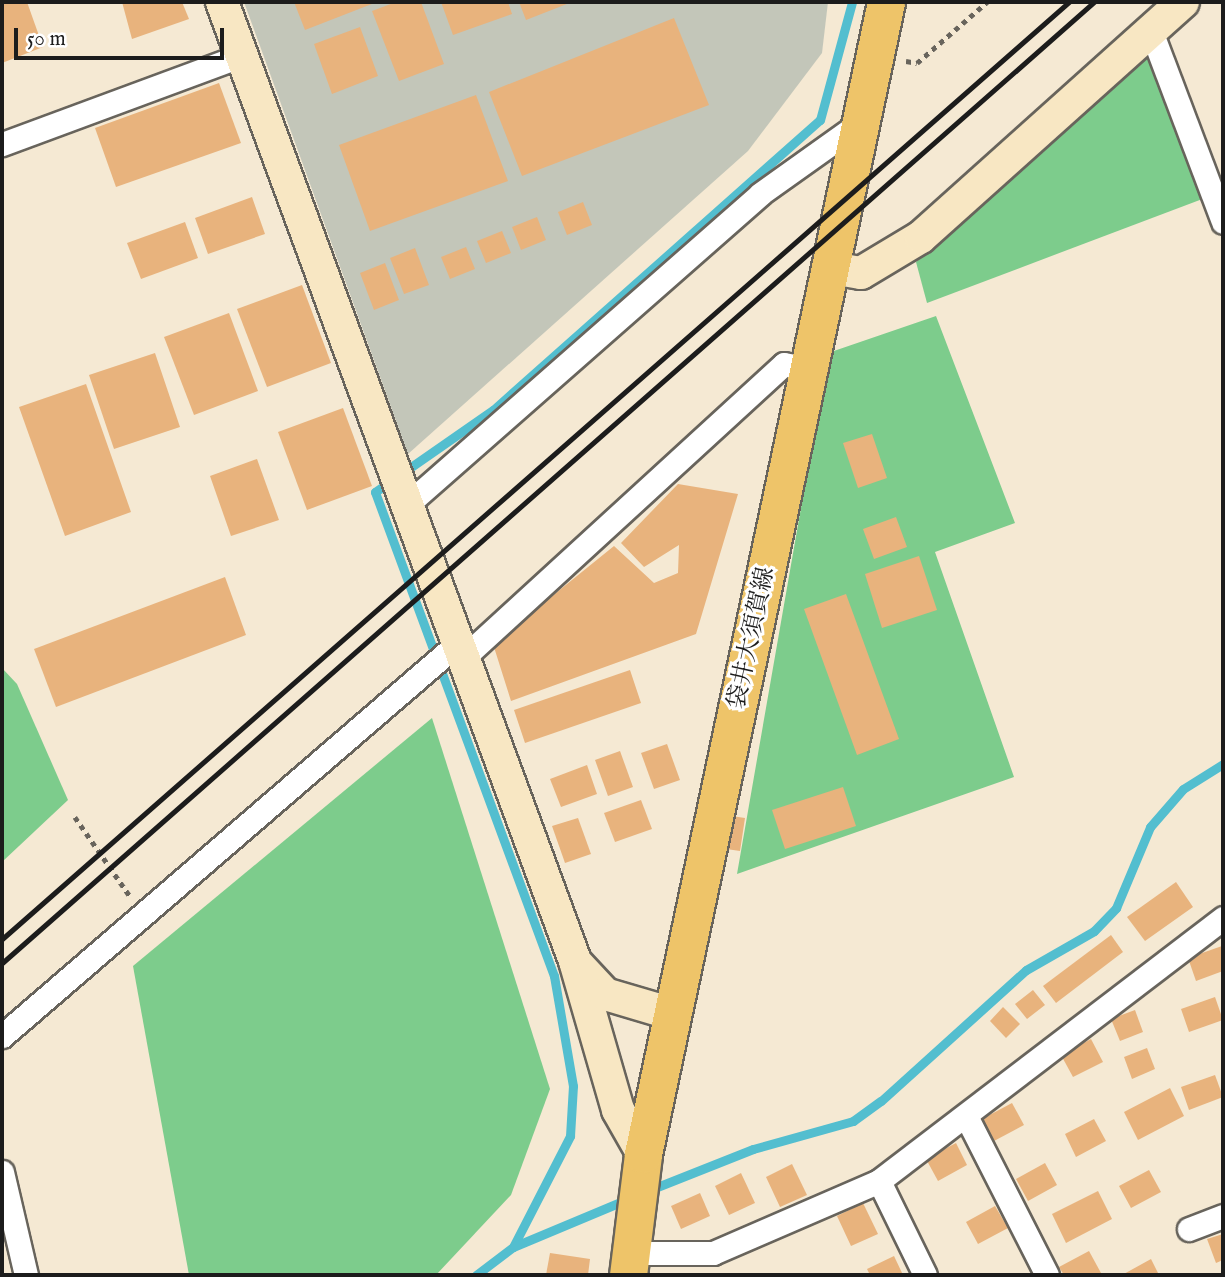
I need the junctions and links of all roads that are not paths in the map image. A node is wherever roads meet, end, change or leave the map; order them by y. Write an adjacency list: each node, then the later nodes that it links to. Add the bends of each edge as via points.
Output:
1 (222, 2): 5 (street)
2 (886, 2): 6 (main road, 袋井大須賀線)
3 (1183, 2): 4 (street)
4 (1151, 31): 8 (street); 9 (street, via 921,237 861,273)
5 (242, 55): 7 (street); 11 (street)
6 (858, 124): 9 (main road, 袋井大須賀線); 11 (street, via 760,194)
7 (2, 144)
8 (1223, 222)
9 (832, 268): 10 (main road, 袋井大須賀線)
10 (809, 369): 12 (street, via 784,364); 15 (main road, 袋井大須賀線)
11 (410, 502): 12 (street)
12 (460, 651): 14 (street); 16 (street)
13 (1223, 918): 17 (street)
14 (575, 961): 15 (street, via 605,994); 18 (street, via 618,1110)
15 (673, 1014): 18 (main road, 袋井大須賀線)
16 (2, 1036)
17 (967, 1118): 20 (street); 26 (street)
18 (643, 1154): 23 (main road, 袋井大須賀線)
19 (2, 1172): 24 (street)
20 (879, 1181): 23 (street, via 713,1253); 25 (street)
21 (1223, 1216): 22 (street)
22 (1189, 1229)
23 (630, 1264)
24 (26, 1275)
25 (925, 1275)
26 (1047, 1275)

